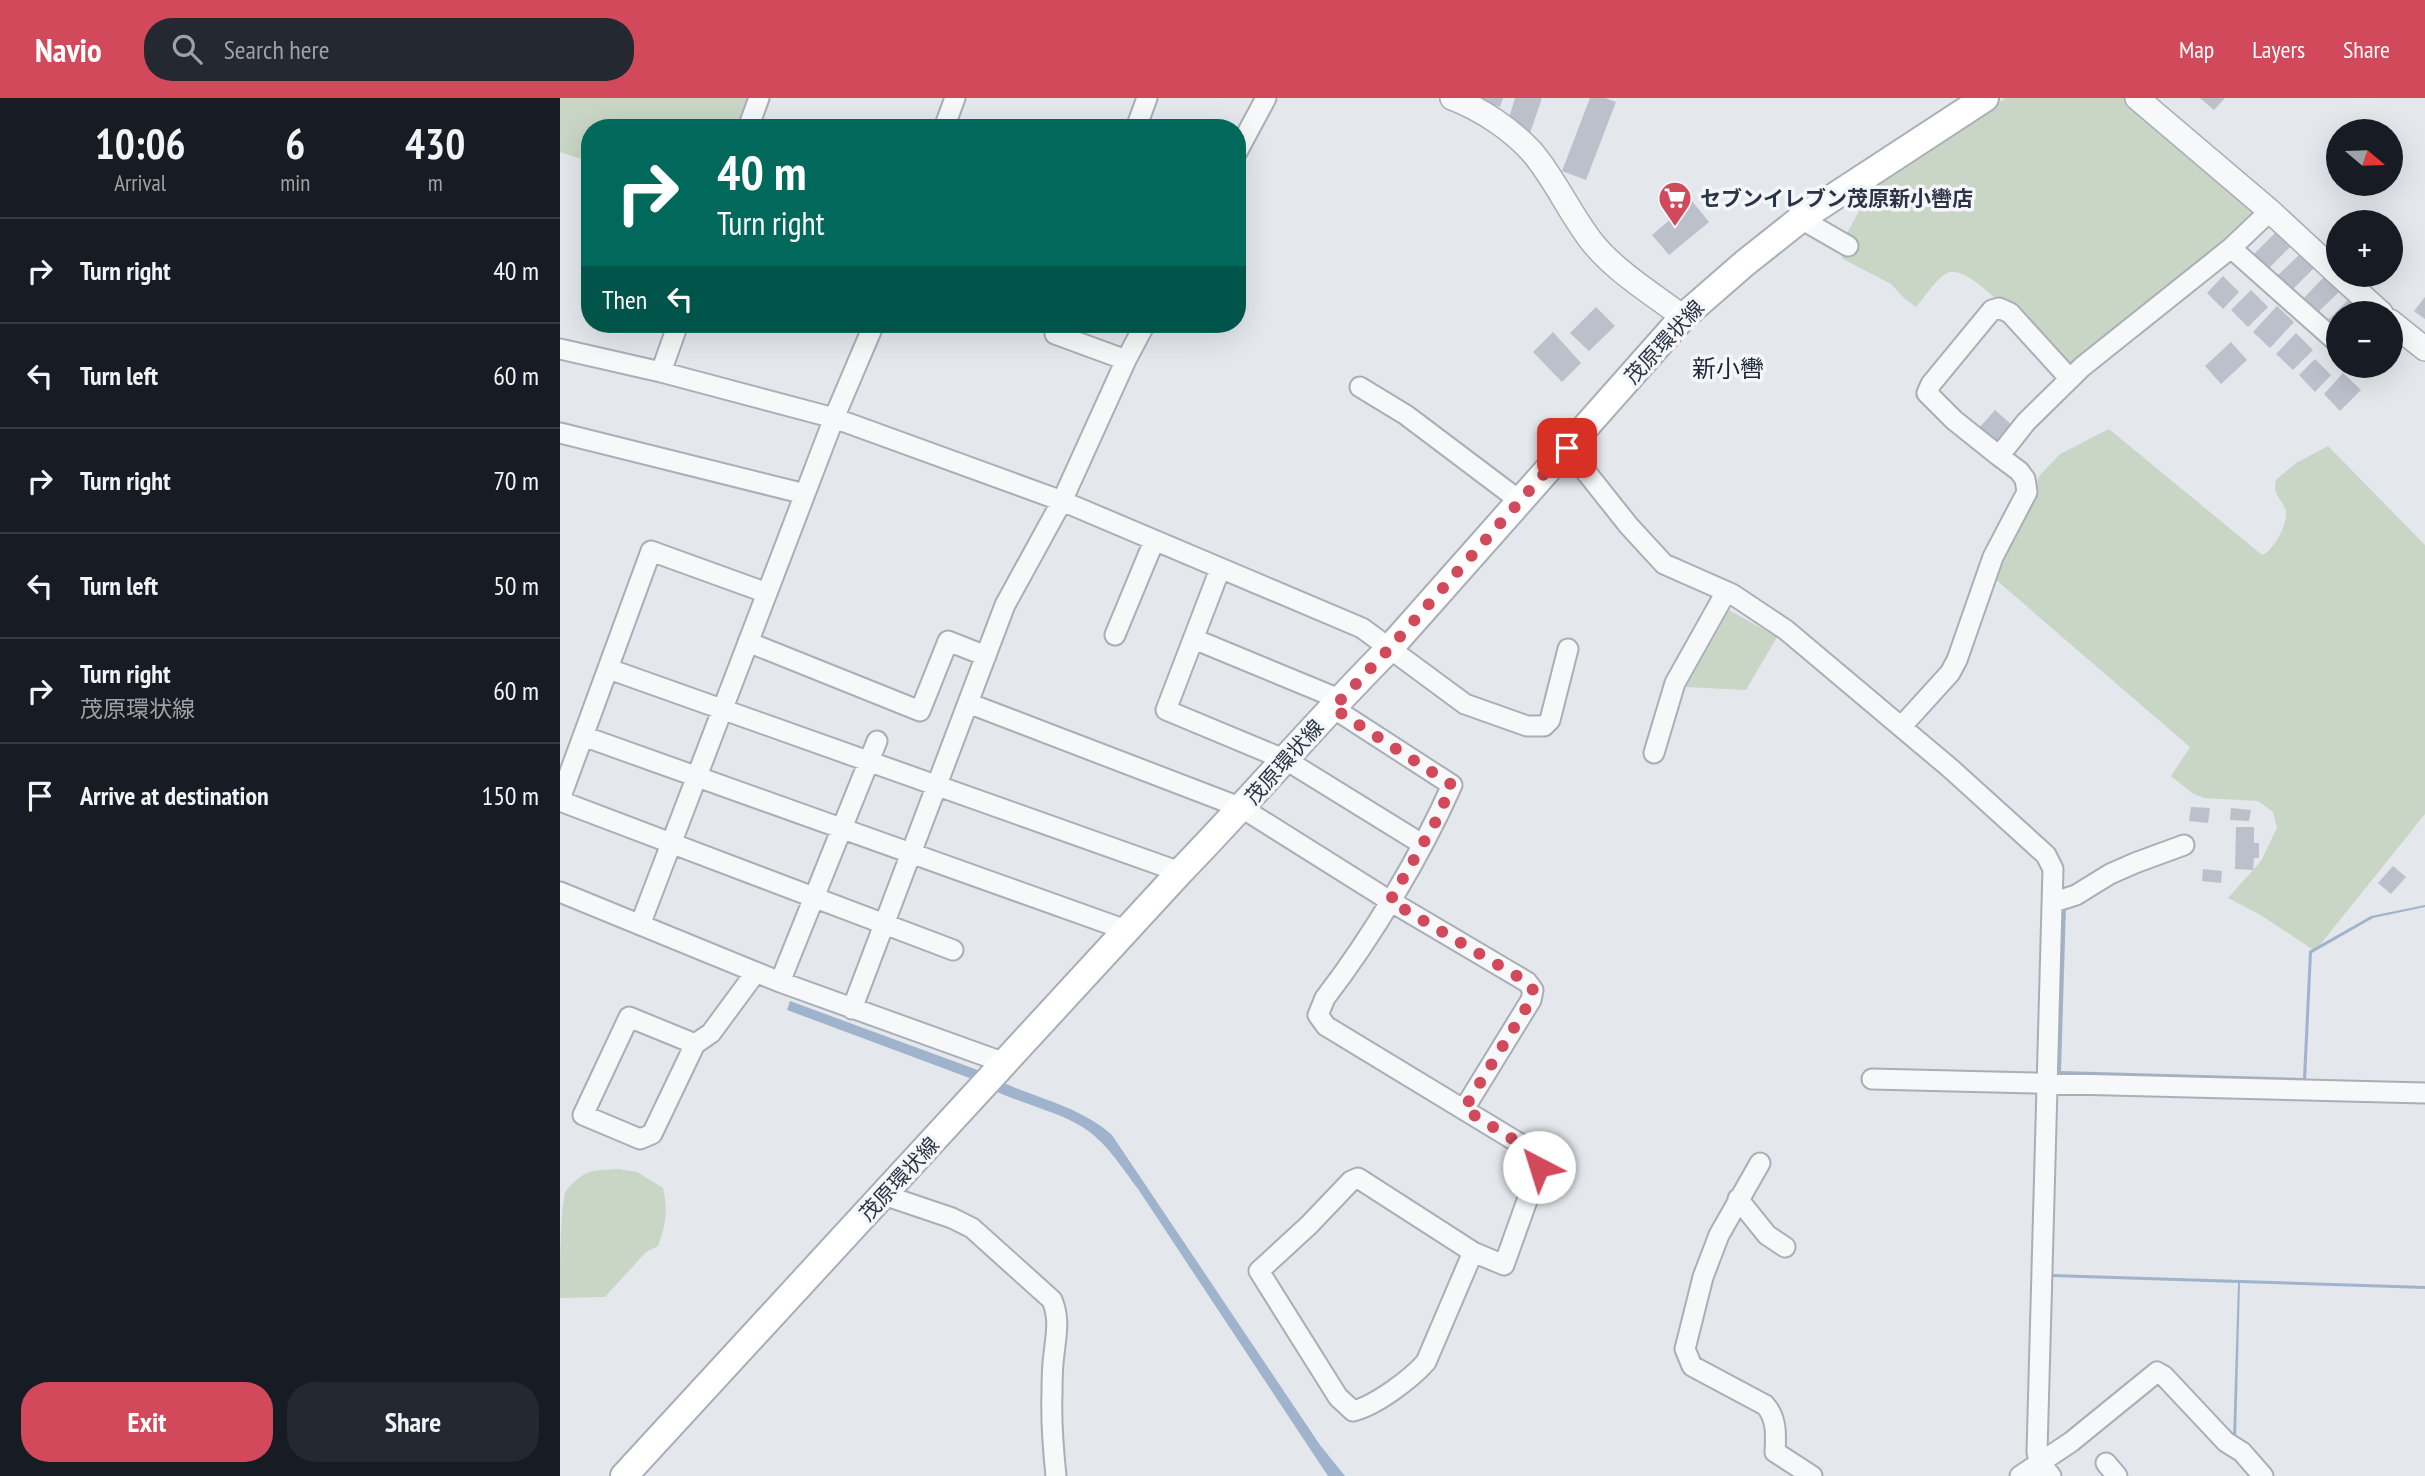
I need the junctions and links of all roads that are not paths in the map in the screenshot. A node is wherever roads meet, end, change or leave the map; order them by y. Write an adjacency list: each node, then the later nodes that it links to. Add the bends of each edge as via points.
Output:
1 (759, 98): 8 (street)
2 (955, 98): 9 (street)
3 (1147, 98): 10 (street)
4 (1266, 98): 11 (street)
5 (1985, 98): 13 (main road, 茂原環状線)
6 (2137, 98): 12 (street)
7 (1465, 100): 19 (street, via 1532,153 1608,258)
8 (751, 119)
9 (947, 119)
10 (1139, 119)
11 (1246, 135)
12 (2270, 211): 15 (street); 16 (street)
13 (1801, 219): 14 (street); 19 (main road, 茂原環状線)
14 (1848, 246)
15 (2231, 248): 20 (street); 30 (street)
16 (2326, 263)
17 (2351, 287): 18 (street)
18 (2366, 301)
19 (1684, 317): 34 (main road, 茂原環状線)
20 (2326, 332)
21 (2403, 332): 27 (street)
22 (675, 333): 29 (street)
23 (870, 333): 32 (street)
24 (1055, 333): 28 (street)
25 (1140, 333): 28 (street)
26 (560, 349): 29 (street)
27 (2425, 349)
28 (1126, 360): 37 (street)
29 (661, 372): 32 (street)
30 (2070, 379): 35 (street); 35 (street, via 2010,313 1999,307 1992,310 1927,393)
31 (1360, 387): 38 (street, via 1406,415)
32 (834, 418): 36 (street); 37 (street)
33 (560, 433): 36 (street)
34 (1567, 448): 38 (main road, 茂原環状線); 41 (street, via 1664,564)
35 (1999, 456): 53 (street, via 2019,471 2027,492 1993,557 1957,660)
36 (805, 494): 42 (street)
37 (1062, 501): 39 (street); 48 (street, via 1005,605)
38 (1520, 501): 46 (main road, 茂原環状線)
39 (1154, 541): 40 (street); 43 (street)
40 (1220, 569): 44 (street); 46 (street, via 1362,628)
41 (1726, 592): 53 (street, via 1786,630); 56 (street, via 1675,683)
42 (766, 593): 45 (street); 49 (street, via 651,551)
43 (1115, 635)
44 (1194, 639): 50 (street); 57 (street, via 1166,710)
45 (748, 642): 48 (street, via 920,711 948,641); 52 (street)
46 (1389, 649): 47 (street, via 1465,704 1537,727 1550,720); 50 (main road, 茂原環状線)
47 (1568, 649)
48 (986, 656): 51 (street)
49 (609, 669): 52 (street); 54 (street)
50 (1336, 703): 57 (main road, 茂原環状線); 65 (street, via 1452,785)
51 (968, 704): 60 (street); 62 (street)
52 (722, 710): 58 (street); 59 (street)
53 (1901, 727): 72 (street, via 2046,855 2053,869)
54 (583, 736): 59 (street); 61 (street)
55 (877, 741): 58 (street)
56 (1654, 753)
57 (1286, 760): 62 (main road, 茂原環状線); 65 (street)
58 (869, 762): 60 (street); 63 (street)
59 (696, 776): 63 (street); 64 (street)
60 (937, 786): 67 (street); 68 (street)
61 (560, 800): 64 (street)
62 (1242, 808): 68 (main road, 茂原環状線); 71 (street)
63 (842, 829): 67 (street); 70 (street)
64 (671, 843): 70 (street); 74 (street)
65 (1422, 844): 71 (street)
66 (2184, 845): 72 (street)
67 (911, 853): 73 (street); 75 (street)
68 (1180, 872): 75 (main road, 茂原環状線)
69 (560, 892): 74 (street)
70 (814, 897): 73 (street); 78 (street)
71 (1390, 901): 85 (street, via 1527,982 1533,990); 85 (street, via 1318,1015 1326,1026)
72 (2054, 901): 83 (street)
73 (884, 924): 76 (street); 79 (street)
74 (639, 925): 77 (street)
75 (1126, 930): 81 (main road, 茂原環状線)
76 (953, 950)
77 (756, 972): 78 (street); 80 (street, via 711,1033)
78 (780, 982): 79 (street)
79 (852, 1009): 81 (street)
80 (695, 1044): 80 (street, via 646,1138 583,1115 629,1017)
81 (1005, 1063): 87 (main road, 茂原環状線)
82 (1872, 1079): 83 (street)
83 (2048, 1082): 84 (street); 91 (street, via 2037,1452)
84 (2425, 1093)
85 (1464, 1109): 90 (street, via 1537,1154 1540,1161 1504,1265)
86 (1760, 1163): 88 (street)
87 (884, 1195): 92 (main road, 茂原環状線); 93 (street, via 972,1228 1052,1300 1058,1335 1052,1393)
88 (1738, 1199): 89 (street, via 1767,1235); 94 (street, via 1703,1278 1685,1349 1692,1366 1772,1412 1775,1452)
89 (1785, 1247)
90 (1473, 1252): 90 (street, via 1426,1362 1378,1399 1353,1411 1338,1397 1259,1271 1358,1178)
91 (2045, 1469): 95 (street); 96 (street, via 2157,1372)
92 (624, 1476)
93 (1056, 1476)
94 (1812, 1476)
95 (2020, 1476)
96 (2263, 1476)

